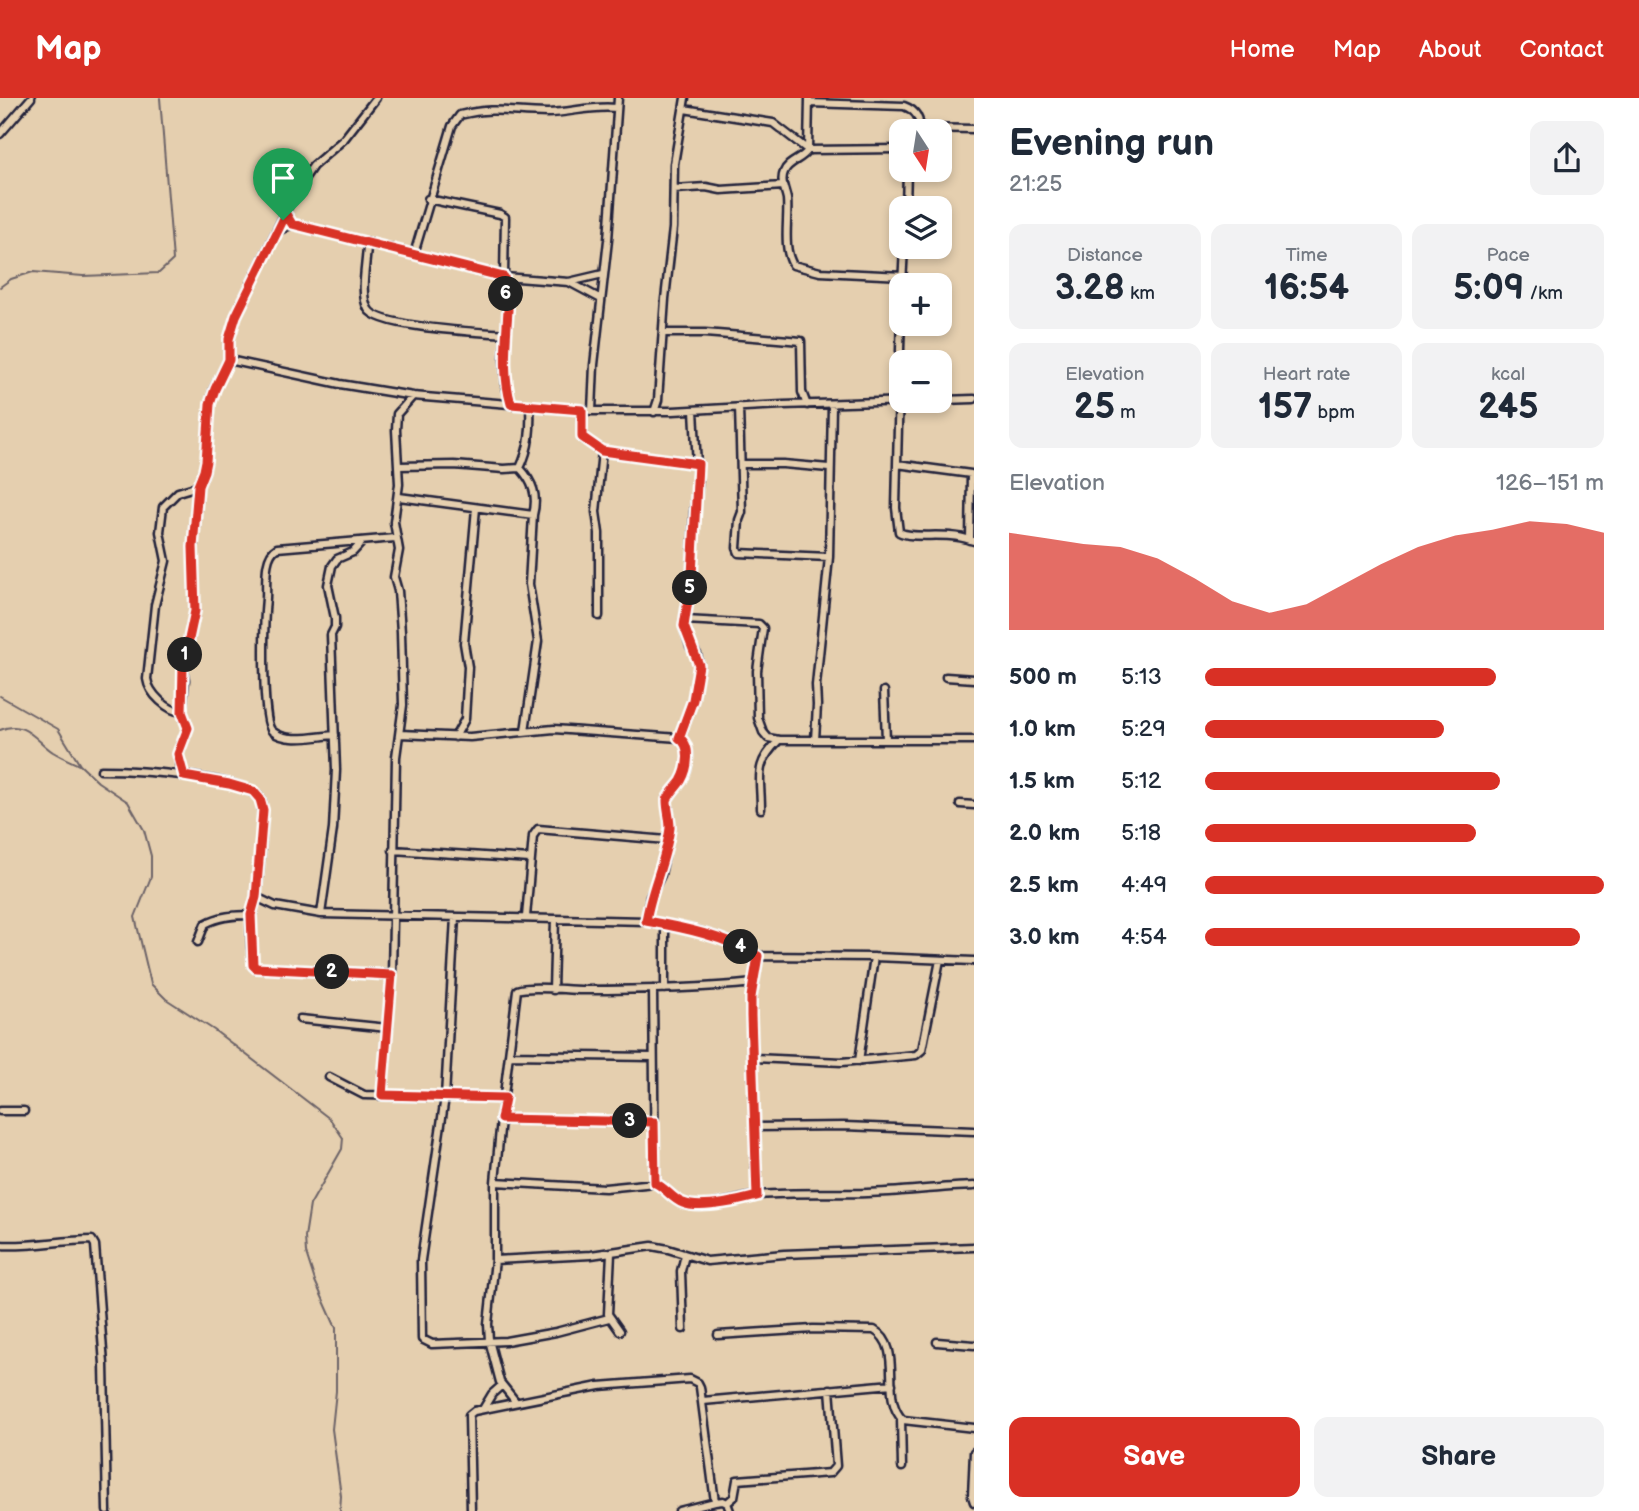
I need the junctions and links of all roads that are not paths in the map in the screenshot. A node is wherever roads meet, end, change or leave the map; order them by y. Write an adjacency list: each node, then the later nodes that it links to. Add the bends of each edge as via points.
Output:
1 (31, 98): 11 (street)
2 (376, 98): 17 (street, via 349,133 313,166)
3 (618, 98): 6 (street)
4 (685, 98): 7 (street)
5 (809, 101): 8 (street, via 904,106); 13 (street)
6 (617, 108): 16 (street, via 593,106 545,113 498,109 460,115 452,126); 22 (street)
7 (684, 109): 13 (street, via 773,123); 15 (street)
8 (917, 119)
9 (952, 129): 10 (street)
10 (974, 129)
11 (0, 134)
12 (889, 149): 13 (street)
13 (808, 150): 14 (street, via 787,165)
14 (783, 186): 15 (street); 23 (street, via 793,265 820,272)
15 (674, 189): 27 (street)
16 (428, 199): 21 (street); 24 (street, via 505,217)
17 (286, 214): 18 (street); 19 (street)
18 (292, 224): 19 (street); 20 (street)
19 (278, 231): 29 (street, via 236,316)
20 (367, 244): 21 (street); 28 (street, via 363,293 371,314 436,329)
21 (414, 254): 24 (street)
22 (603, 274): 25 (street); 26 (street)
23 (889, 275)
24 (504, 277): 25 (street); 28 (street)
25 (569, 282): 26 (street)
26 (601, 299): 41 (street)
27 (664, 333): 35 (street, via 801,341 802,392); 42 (street)
28 (505, 334): 34 (street, via 506,387)
29 (229, 360): 30 (street); 52 (street, via 210,404 204,471)
30 (413, 396): 34 (street); 48 (street, via 397,414)
31 (974, 399): 32 (street)
32 (952, 400)
33 (889, 403): 36 (street)
34 (511, 404): 37 (street)
35 (807, 405): 36 (street); 38 (street)
36 (832, 405): 50 (street)
37 (530, 406): 39 (street); 49 (street, via 531,432)
38 (739, 407): 40 (street); 46 (street)
39 (582, 410): 41 (street); 44 (street, via 582,437)
40 (694, 410): 42 (street); 45 (street)
41 (593, 411): 42 (street)
42 (654, 412)
43 (898, 413): 47 (street)
44 (602, 451): 45 (street); 60 (street, via 596,512)
45 (698, 464): 61 (street, via 692,575)
46 (741, 464): 50 (street); 59 (street, via 739,553)
47 (897, 464): 51 (street); 57 (street, via 899,533)
48 (399, 466): 49 (street); 53 (street)
49 (520, 468): 55 (street, via 533,486)
50 (829, 468): 59 (street)
51 (972, 474): 57 (street)
52 (198, 486): 65 (street, via 193,547 195,611 183,667); 65 (street, via 178,492 163,507 160,533 166,561 158,586 147,679 150,690 170,710)
53 (399, 497): 54 (street); 56 (street)
54 (476, 509): 55 (street); 69 (street, via 464,643 468,667 465,719)
55 (533, 515): 66 (street, via 529,584 538,641)
56 (395, 538): 58 (street); 67 (street, via 403,705)
57 (972, 540)
58 (363, 541): 68 (street, via 337,559 328,585 335,618 331,648); 68 (street, via 277,548 268,562 268,725 278,735 290,738)
59 (829, 557): 72 (street)
60 (599, 616)
61 (684, 620): 70 (street, via 699,665); 71 (street, via 759,624 763,628 757,671 758,718 762,732)
62 (946, 677): 63 (street)
63 (974, 679)
64 (884, 691): 73 (street)
65 (182, 712): 76 (street, via 188,728 178,754)
66 (525, 731): 69 (street); 70 (street)
67 (400, 734): 69 (street); 81 (street)
68 (335, 735): 84 (street, via 333,829)
69 (455, 737)
70 (679, 738): 80 (street, via 687,746 687,762 681,781 667,800)
71 (779, 740): 72 (street); 79 (street, via 765,755 760,774)
72 (815, 740): 73 (street)
73 (886, 740): 74 (street)
74 (974, 740)
75 (100, 770): 76 (street)
76 (184, 776): 83 (street, via 253,791 260,799)
77 (960, 804): 78 (street)
78 (974, 804)
79 (761, 809)
80 (667, 840): 82 (street, via 538,829); 90 (street)
81 (393, 850): 82 (street); 86 (street)
82 (530, 859): 88 (street)
83 (256, 897): 84 (street, via 275,906); 85 (street)
84 (321, 914): 86 (street)
85 (251, 915): 92 (street, via 205,924); 97 (street, via 256,968)
86 (391, 917): 87 (street); 97 (street)
87 (455, 917): 88 (street); 110 (street)
88 (526, 917): 89 (street)
89 (555, 919): 90 (street); 101 (street)
90 (646, 921): 91 (street)
91 (665, 925): 93 (street, via 719,938); 100 (street)
92 (198, 942)
93 (758, 956): 94 (street); 98 (street)
94 (874, 957): 95 (street); 107 (street)
95 (940, 960): 96 (street); 107 (street, via 922,1050 909,1057)
96 (974, 961)
97 (392, 975): 103 (street)
98 (754, 983): 100 (street); 106 (street)
99 (653, 989): 100 (street); 101 (street); 105 (street)
100 (665, 989)
101 (553, 990): 104 (street, via 517,990)
102 (300, 1019): 103 (street)
103 (388, 1028): 109 (street)
104 (509, 1055): 105 (street); 111 (street)
105 (653, 1057): 115 (street)
106 (753, 1058): 107 (street); 116 (street)
107 (859, 1061)
108 (329, 1077): 109 (street, via 364,1095)
109 (382, 1095): 110 (street)
110 (445, 1097): 111 (street); 131 (street, via 421,1260 422,1339 432,1344)
111 (505, 1098): 114 (street)
112 (0, 1111): 113 (street)
113 (24, 1111)
114 (501, 1119): 115 (street); 118 (street)
115 (654, 1122): 119 (street)
116 (755, 1127): 117 (street); 121 (street)
117 (974, 1131)
118 (495, 1182): 119 (street, via 605,1188); 126 (street)
119 (655, 1183): 121 (street, via 692,1205)
120 (974, 1186): 121 (street)
121 (757, 1196)
122 (0, 1245): 147 (street, via 74,1240 92,1240 96,1245)
123 (974, 1247): 125 (street, via 707,1261)
124 (611, 1253): 125 (street, via 652,1247); 126 (street); 127 (street)
125 (685, 1255): 128 (street)
126 (495, 1260): 131 (street)
127 (610, 1318): 129 (street); 131 (street, via 529,1337)
128 (682, 1329)
129 (620, 1331)
130 (718, 1335): 134 (street, via 874,1330 888,1348)
131 (489, 1340): 135 (street)
132 (937, 1342): 133 (street)
133 (974, 1345)
134 (892, 1384): 136 (street); 140 (street)
135 (502, 1385): 138 (street); 139 (street)
136 (830, 1389): 137 (street); 146 (street, via 836,1466 830,1473 740,1479)
137 (703, 1401): 138 (street, via 698,1383 690,1379 599,1386); 144 (street)
138 (516, 1402): 139 (street)
139 (482, 1409): 148 (street, via 469,1415)
140 (901, 1418): 141 (street); 143 (street)
141 (974, 1428)
142 (974, 1452): 145 (street)
143 (902, 1467)
144 (715, 1502): 146 (street); 149 (street)
145 (974, 1502)
146 (727, 1503): 150 (street)
147 (107, 1511)
148 (471, 1511)
149 (679, 1511)
150 (730, 1511)

